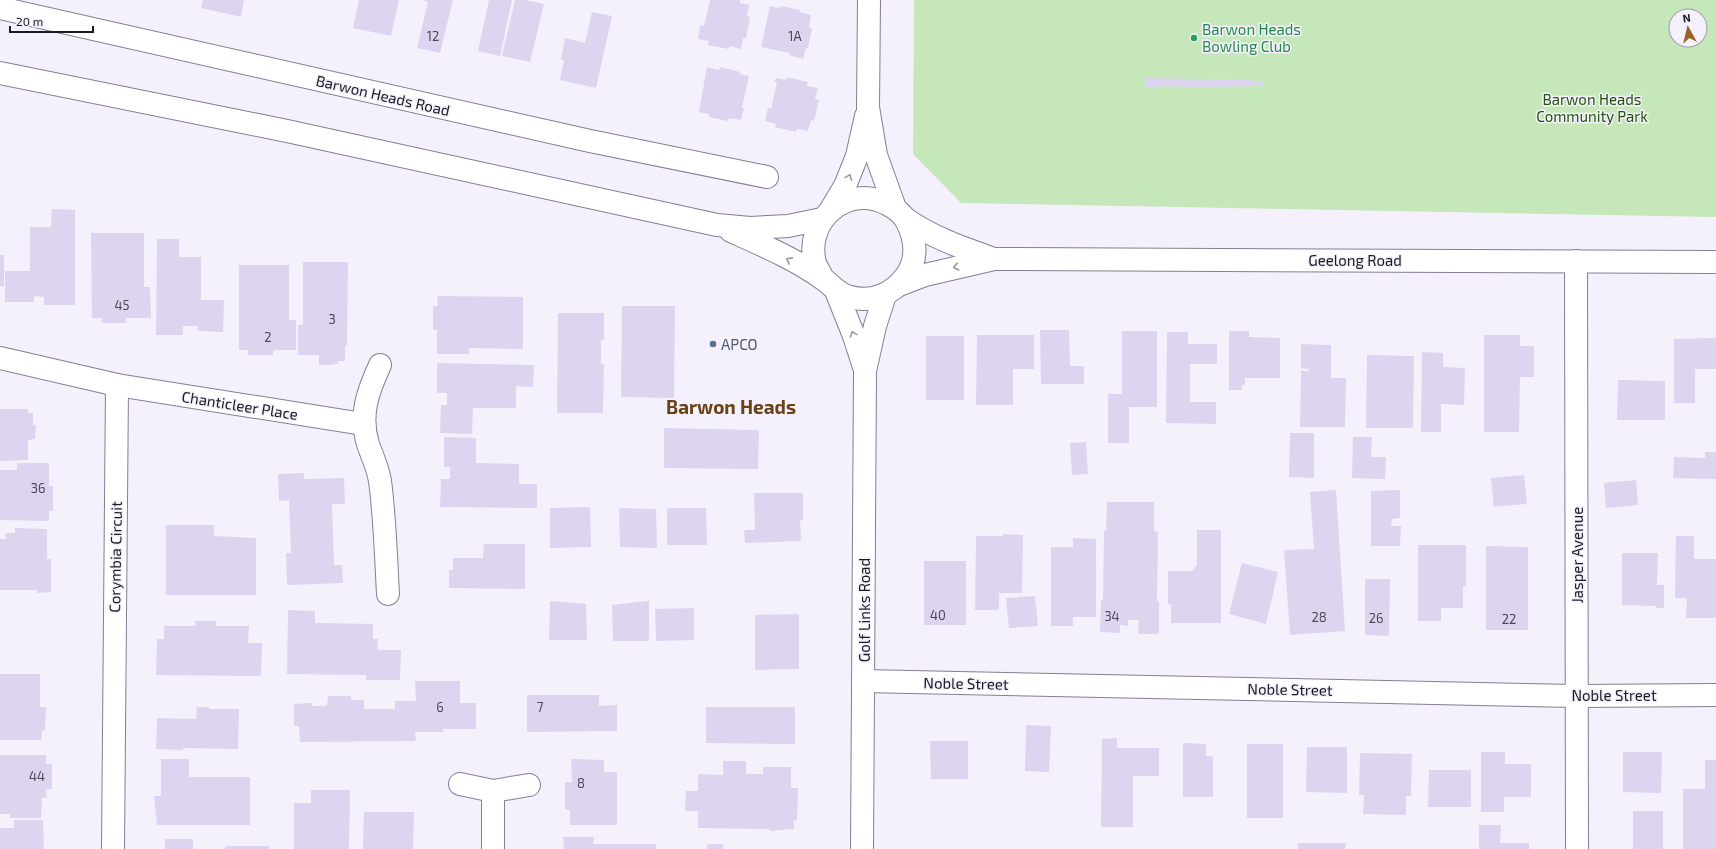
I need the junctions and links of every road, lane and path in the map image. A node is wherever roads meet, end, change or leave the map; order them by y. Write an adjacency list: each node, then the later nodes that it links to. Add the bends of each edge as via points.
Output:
1 (869, 0): 4 (street)
2 (0, 8): 5 (street, Barwon Heads Road, via 590,141)
3 (0, 72): 8 (street, via 287,131)
4 (868, 107): 6 (street, via 876,155); 7 (street, one-way to 4, via 845,186 857,156)
5 (767, 177)
6 (901, 214): 7 (street, via 880,200 862,197 845,201); 9 (street, Geelong Road, via 922,230 953,245); 13 (street, via 913,235 915,253 910,270)
7 (826, 215): 8 (street, via 788,226 750,228); 12 (street, via 817,228 813,246 815,263)
8 (717, 225): 12 (street, one-way to 8, via 760,244)
9 (994, 259): 10 (street, Geelong Road); 13 (street, Geelong Road, one-way to 13, via 925,275)
10 (1576, 261): 11 (street, Geelong Road); 22 (street, Jasper Avenue)
11 (1716, 262)
12 (830, 285): 13 (street, via 850,297 867,299); 16 (street, Golf Links Road, one-way to 12, via 854,336)
13 (892, 290): 16 (street, Golf Links Road, via 875,326)
14 (0, 358): 17 (street)
15 (380, 365): 18 (street, via 366,399)
16 (865, 371): 20 (street, Golf Links Road)
17 (117, 385): 18 (street, Chanticleer Place); 26 (street, Corymbia Circuit)
18 (363, 424): 19 (street, via 379,474 383,501)
19 (388, 594)
20 (863, 681): 22 (street, Noble Street); 28 (street, Golf Links Road)
21 (1716, 695): 22 (street, Noble Street)
22 (1577, 696): 29 (street, Jasper Avenue)
23 (460, 784): 25 (street)
24 (529, 784): 25 (street)
25 (493, 791): 27 (street)
26 (113, 849)
27 (493, 849)
28 (862, 849)
29 (1577, 849)

